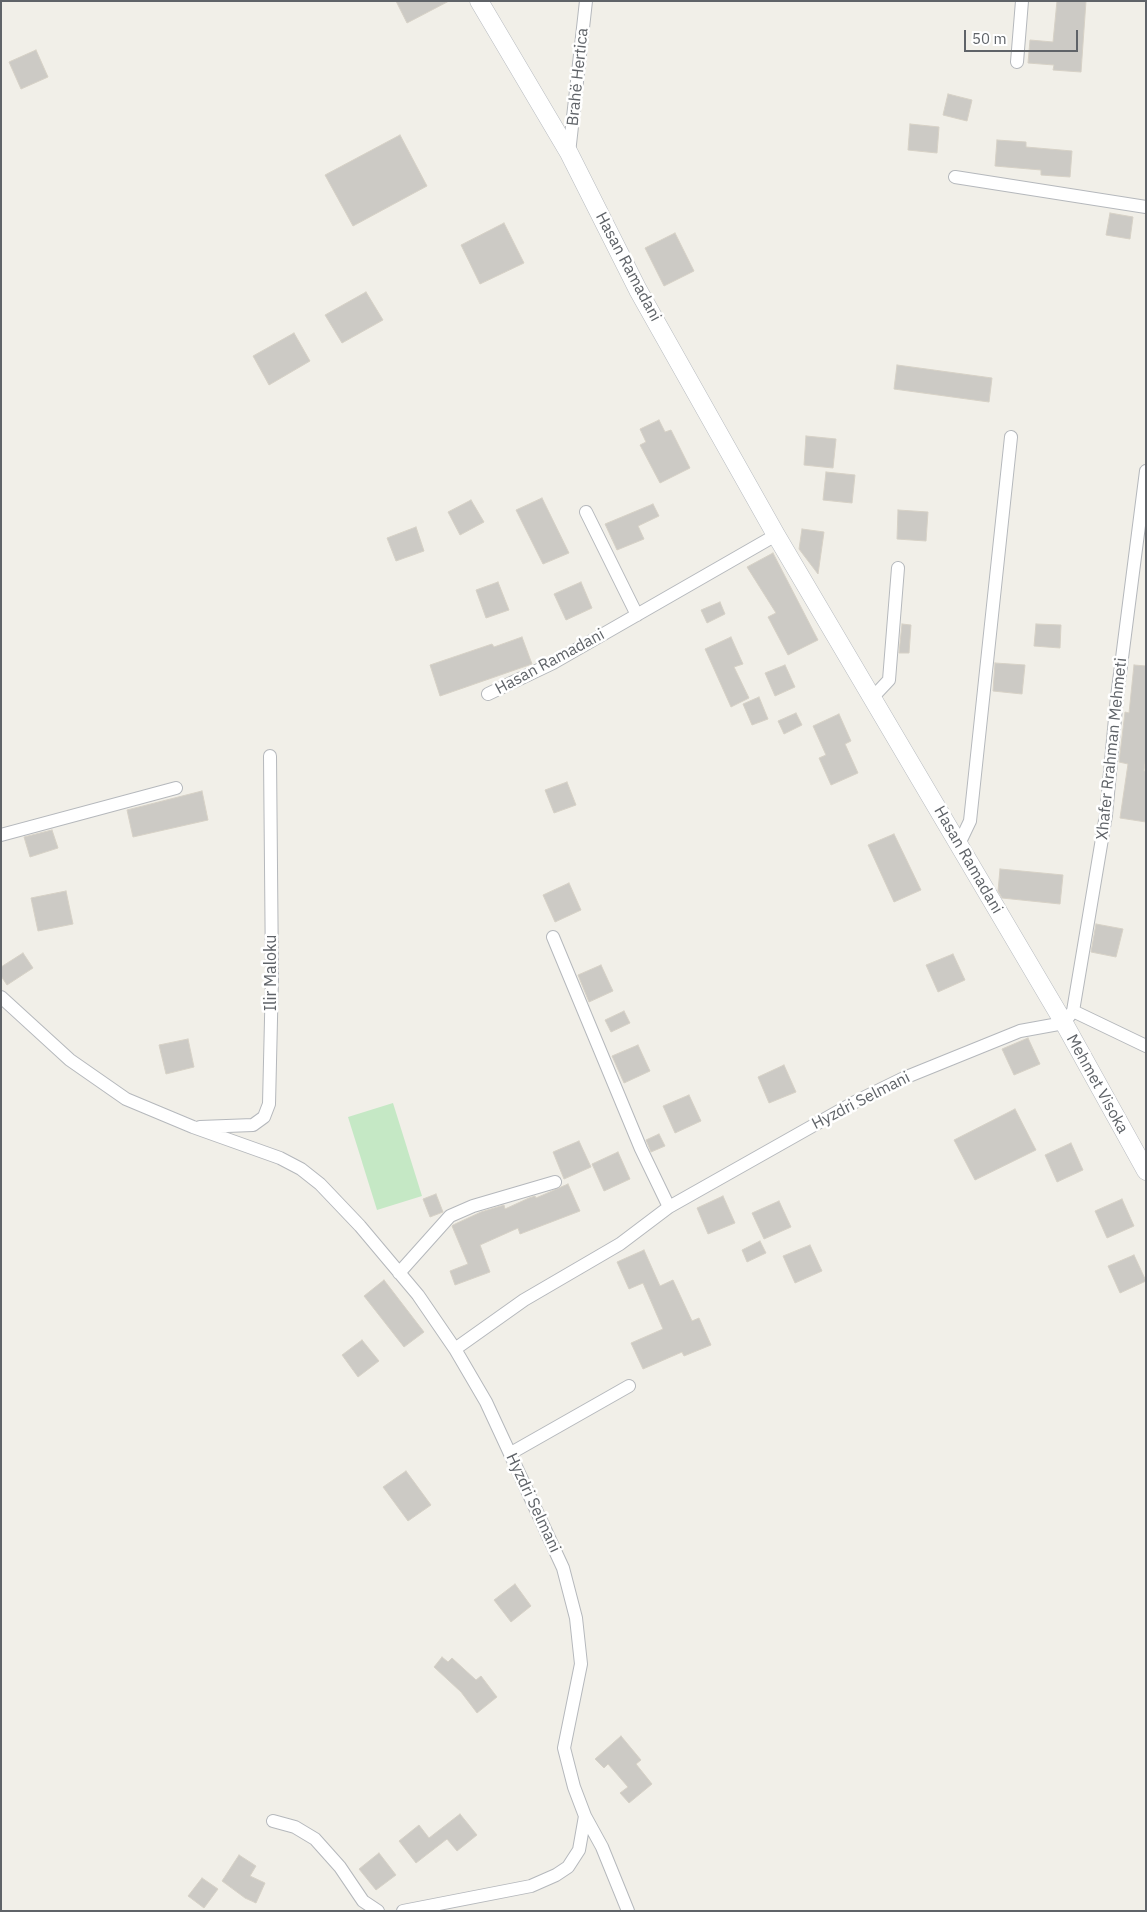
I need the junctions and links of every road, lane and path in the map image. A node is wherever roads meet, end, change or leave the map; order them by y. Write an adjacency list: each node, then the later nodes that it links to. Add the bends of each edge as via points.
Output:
1 (479, 1): 5 (main road, Hasan Ramadani)
2 (586, 1): 5 (street, Brahë Hertica)
3 (1022, 1): 4 (street)
4 (1017, 62)
5 (569, 152): 11 (main road, Hasan Ramadani, via 638,290)
6 (954, 177): 7 (street)
7 (1146, 207)
8 (1011, 437): 19 (street, via 970,821)
9 (1146, 471): 22 (street, Xhafer Rrahman Mehmeti, via 1117,697 1106,816)
10 (586, 512): 13 (street)
11 (776, 535): 13 (street, Hasan Ramadani); 15 (main road, Hasan Ramadani)
12 (898, 568): 15 (street, via 889,680)
13 (637, 615): 14 (street, Hasan Ramadani, via 554,663)
14 (488, 694)
15 (872, 698): 19 (main road, Hasan Ramadani)
16 (270, 756): 24 (street, Ilir Maloku, via 272,977 269,1104 264,1116 253,1125)
17 (176, 788): 18 (street)
18 (1, 835)
19 (959, 844): 22 (main road, Hasan Ramadani)
20 (553, 937): 27 (street, via 641,1149)
21 (1, 997): 24 (street, Ilir Maloku, via 70,1060 107,1088)
22 (1068, 1017): 23 (street); 25 (main road, Mehmet Visoka); 27 (street, Hyzdri Selmani, via 1020,1031 904,1078)
23 (1146, 1046)
24 (194, 1127): 28 (street, Ilir Maloku, via 280,1158 301,1169 341,1205)
25 (1146, 1171)
26 (556, 1182): 28 (street, via 450,1216)
27 (669, 1208): 29 (street, Hyzdri Selmani, via 620,1244 524,1300)
28 (399, 1273): 29 (street, Ilir Maloku)
29 (455, 1349): 31 (street, Hyzdri Selmani, via 486,1402)
30 (629, 1386): 31 (street)
31 (510, 1453): 32 (street, Hyzdri Selmani, via 563,1568 576,1618 581,1664 564,1748)
32 (585, 1816): 35 (street, via 580,1850 568,1867 556,1875 531,1886); 36 (street, Hyzdri Selmani, via 602,1847)
33 (273, 1821): 34 (street, via 295,1827 323,1845 363,1901)
34 (378, 1911)
35 (403, 1911)
36 (628, 1911)

